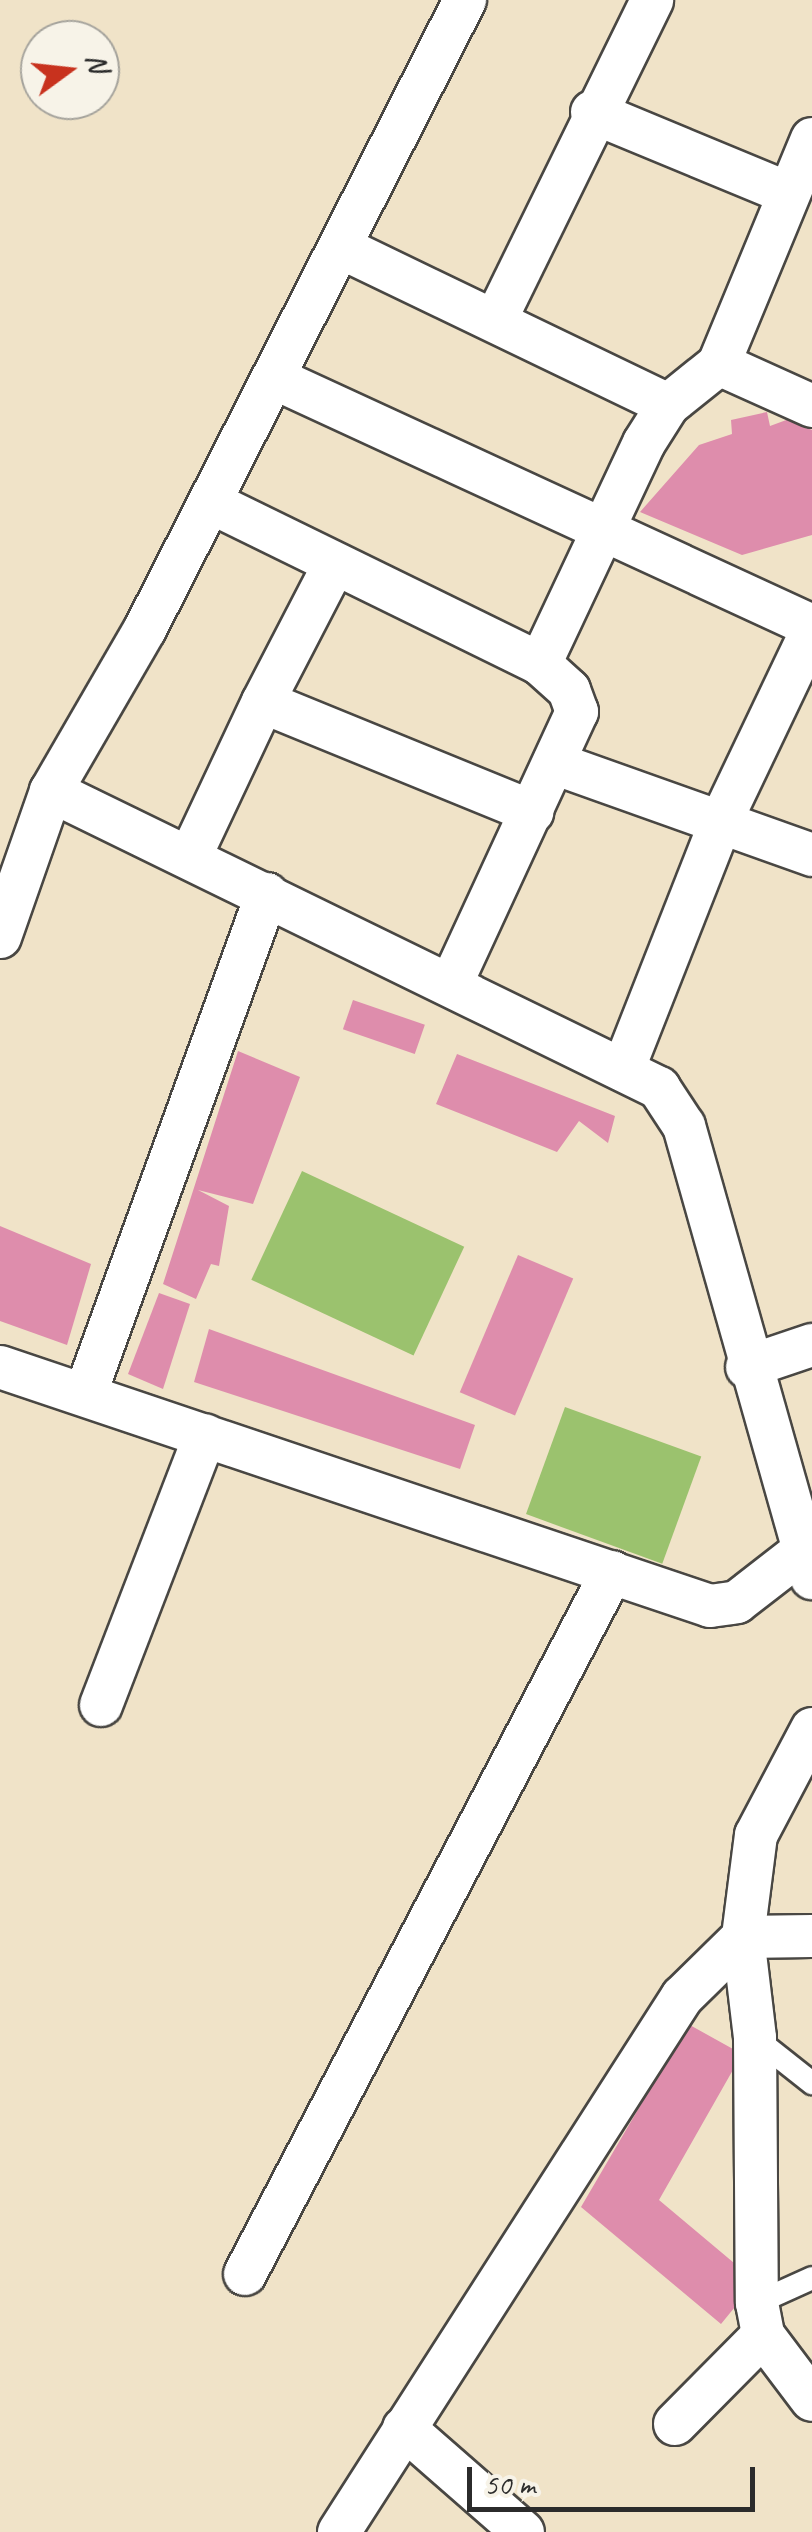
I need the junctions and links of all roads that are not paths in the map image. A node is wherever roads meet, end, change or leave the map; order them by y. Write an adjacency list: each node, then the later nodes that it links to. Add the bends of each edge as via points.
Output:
1 (465, 0): 6 (street)
2 (652, 0): 3 (street)
3 (592, 112): 5 (street); 7 (street)
4 (812, 139): 5 (street)
5 (788, 193): 8 (street)
6 (340, 247): 7 (street); 9 (street)
7 (496, 319): 10 (street)
8 (718, 364): 10 (street); 11 (street)
9 (274, 378): 12 (street); 13 (street)
10 (668, 405): 13 (street)
11 (812, 406)
12 (210, 502): 14 (street); 19 (street)
13 (600, 528): 15 (street); 16 (street)
14 (334, 566): 16 (street); 17 (street)
15 (812, 628): 21 (street)
16 (540, 664): 18 (street, via 576,705)
17 (263, 702): 20 (street); 23 (street)
18 (554, 763): 20 (street); 21 (street)
19 (51, 791): 23 (street); 25 (street)
20 (532, 812): 26 (street)
21 (721, 822): 22 (street); 27 (street)
22 (812, 856)
23 (190, 858): 24 (street)
24 (267, 894): 26 (street); 31 (street)
25 (0, 937)
26 (452, 982): 27 (street)
27 (625, 1065): 30 (street, via 658,1088 684,1126)
28 (812, 1345): 30 (street)
29 (0, 1366): 31 (street)
30 (747, 1368): 33 (street)
31 (85, 1395): 32 (street)
32 (205, 1435): 34 (street); 35 (street)
33 (808, 1564): 34 (street, via 726,1607)
34 (612, 1572): 41 (street)
35 (100, 1705)
36 (812, 1730): 38 (street, via 756,1835)
37 (812, 1936): 38 (street)
38 (743, 1937): 39 (street); 46 (street, via 682,1997)
39 (755, 2038): 40 (lane); 43 (street)
40 (812, 2083)
41 (245, 2274)
42 (812, 2278): 43 (lane)
43 (760, 2319): 44 (street); 45 (street)
44 (812, 2400)
45 (675, 2424)
46 (404, 2428): 47 (street); 48 (street)
47 (339, 2532)
48 (522, 2532)

